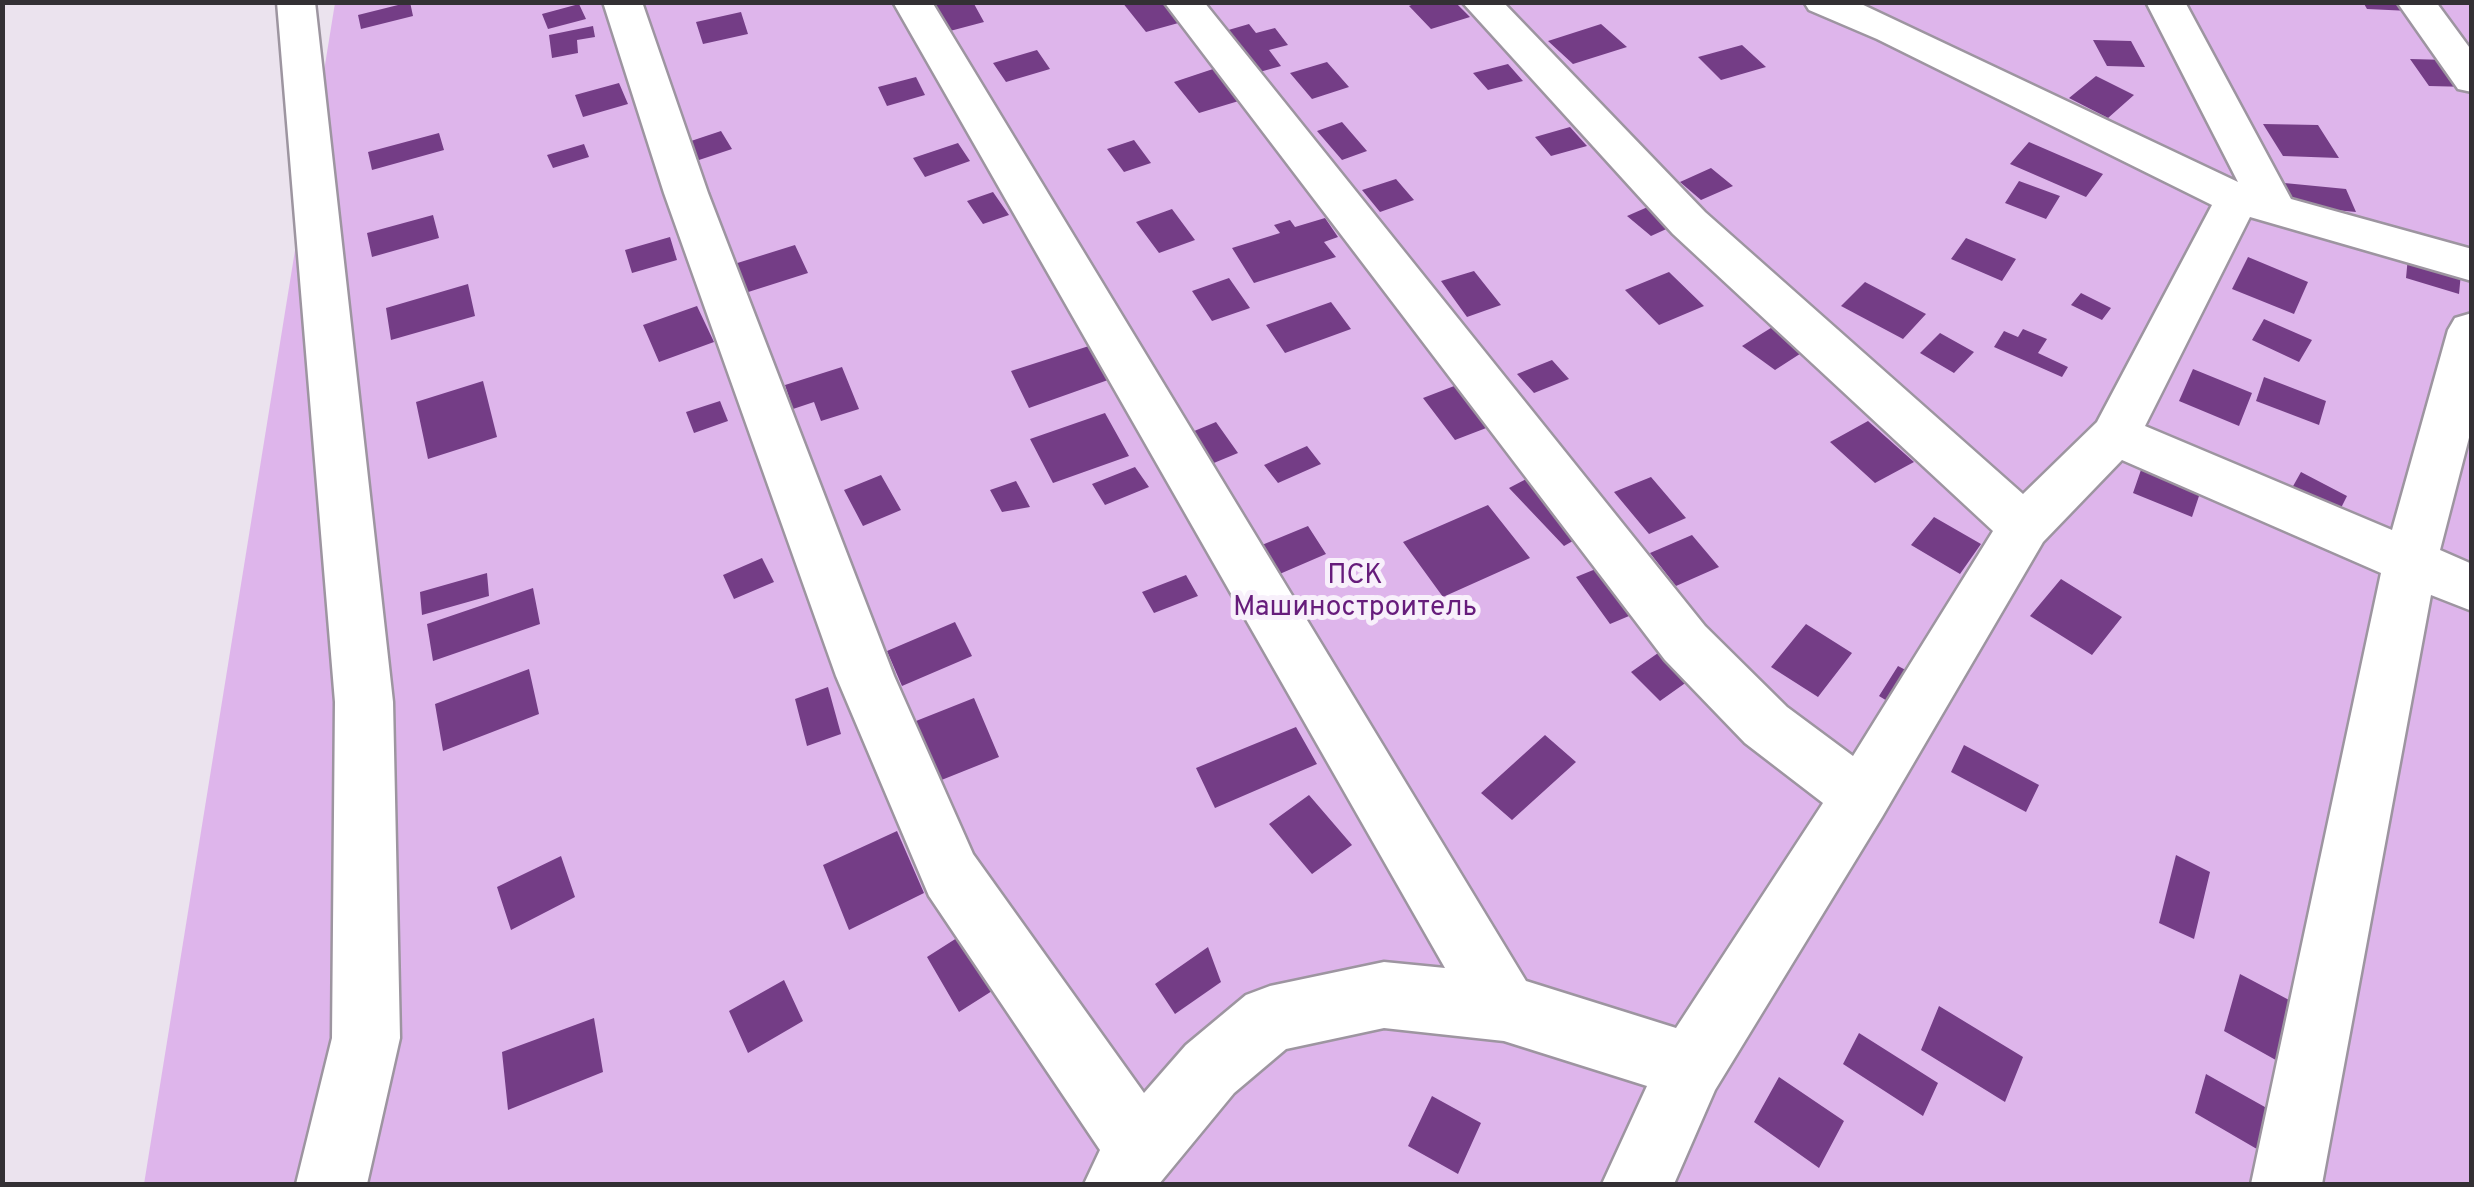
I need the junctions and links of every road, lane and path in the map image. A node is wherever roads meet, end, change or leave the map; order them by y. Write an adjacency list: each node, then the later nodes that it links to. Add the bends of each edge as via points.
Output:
1 (296, 2): 23 (street, via 364,702 366,1038)
2 (622, 2): 22 (street, via 865,676 951,876)
3 (912, 2): 20 (street)
4 (1183, 2): 19 (street, via 1686,643 1766,725)
5 (1481, 2): 16 (street, via 1688,223)
6 (1822, 2): 10 (street)
7 (1904, 2): 10 (street)
8 (2166, 2): 12 (street)
9 (2416, 2): 11 (street)
10 (1921, 46): 12 (street)
11 (2472, 80)
12 (2256, 204): 13 (street); 15 (street)
13 (2472, 264)
14 (2472, 330): 17 (street)
15 (2115, 436): 16 (street); 17 (street)
16 (2024, 527): 19 (street)
17 (2410, 562): 18 (street); 25 (street)
18 (2472, 588)
19 (1861, 797): 21 (street)
20 (1504, 1008): 21 (street); 22 (street, via 1384,994 1270,1019 1210,1069)
21 (1691, 1066): 24 (street)
22 (1130, 1167)
23 (332, 1184)
24 (1638, 1184)
25 (2287, 1184)

